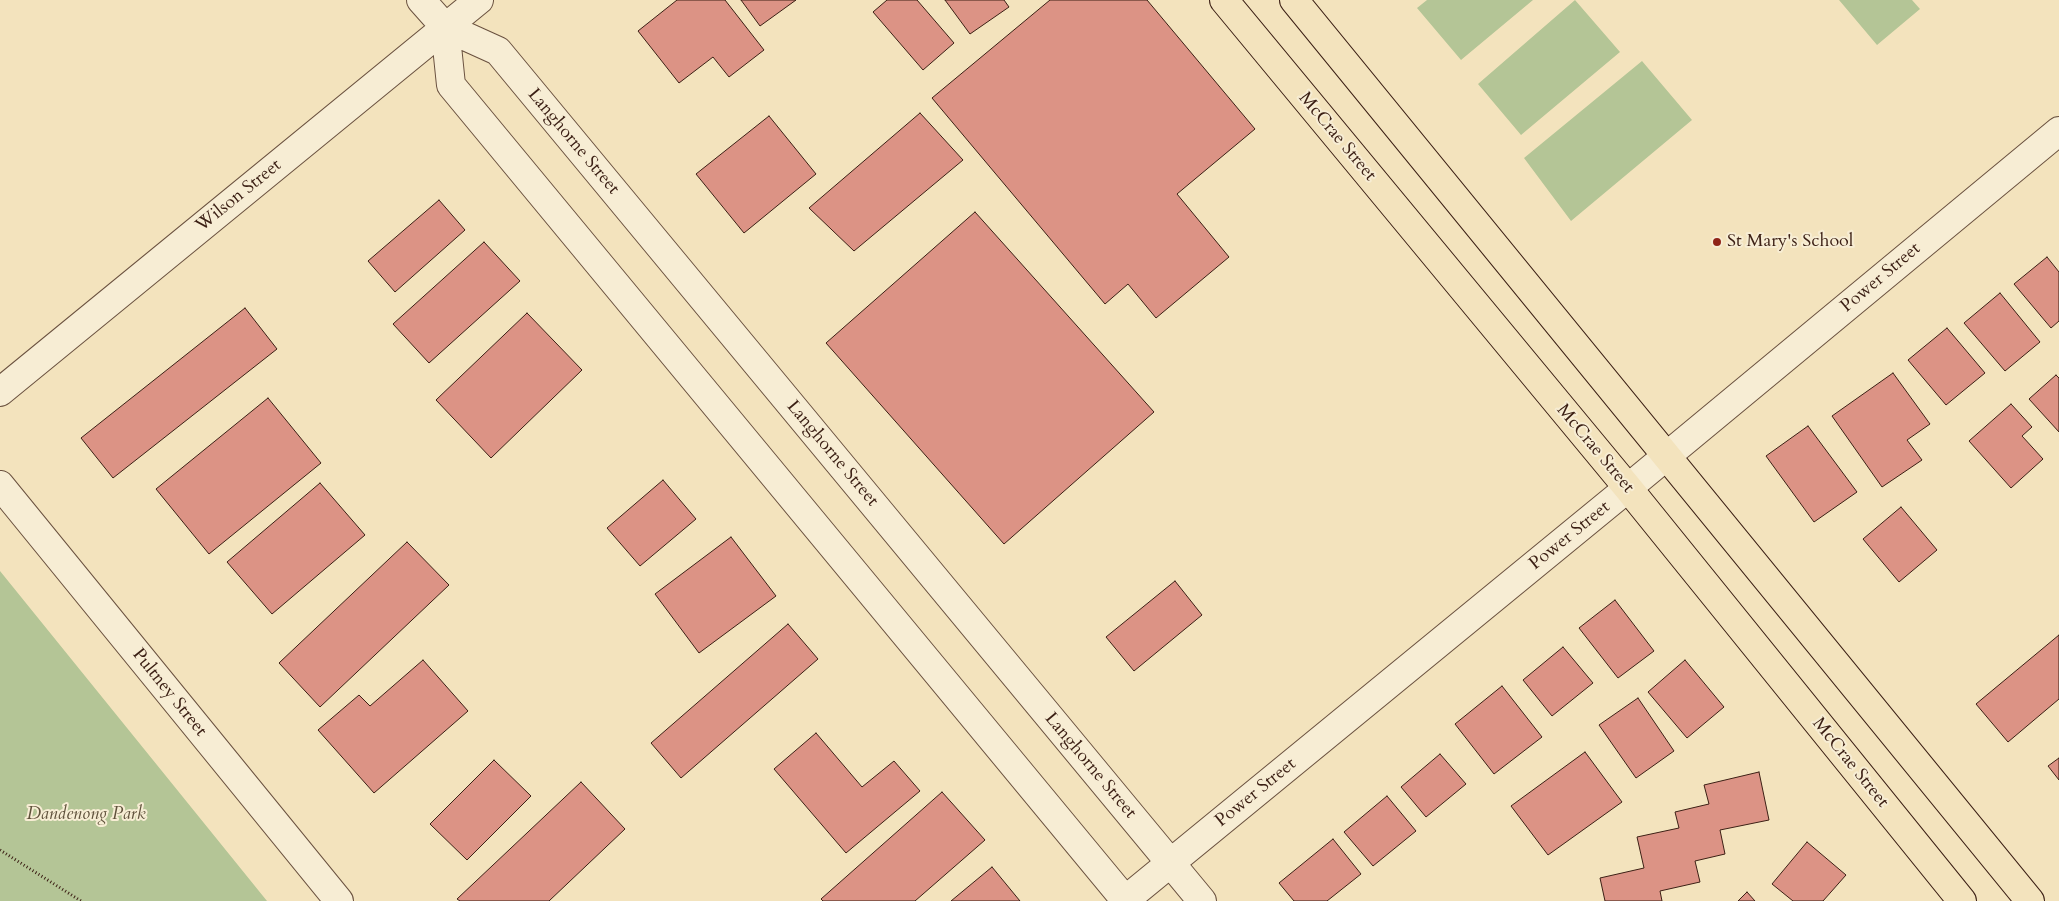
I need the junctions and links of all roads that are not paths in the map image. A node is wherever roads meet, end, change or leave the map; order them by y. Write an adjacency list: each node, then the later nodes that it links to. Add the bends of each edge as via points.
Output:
1 (421, 0): 5 (street, Langhorne Street)
2 (479, 0): 5 (street, Wilson Street)
3 (1224, 0): 10 (main road, McCrae Street)
4 (1294, 0): 8 (main road)
5 (445, 28): 7 (street, Wilson Street); 11 (street, Langhorne Street, via 498,51); 13 (street, via 451,85)
6 (2059, 131): 8 (street, Power Street)
7 (0, 392)
8 (1665, 456): 10 (street, Power Street); 16 (main road)
9 (0, 485): 12 (street, Pultney Street)
10 (1628, 488): 11 (street, Power Street); 15 (main road, McCrae Street)
11 (1171, 862): 13 (street, Power Street); 14 (street, Langhorne Street)
12 (339, 901)
13 (1125, 901)
14 (1202, 901)
15 (1962, 901)
16 (2030, 901)

